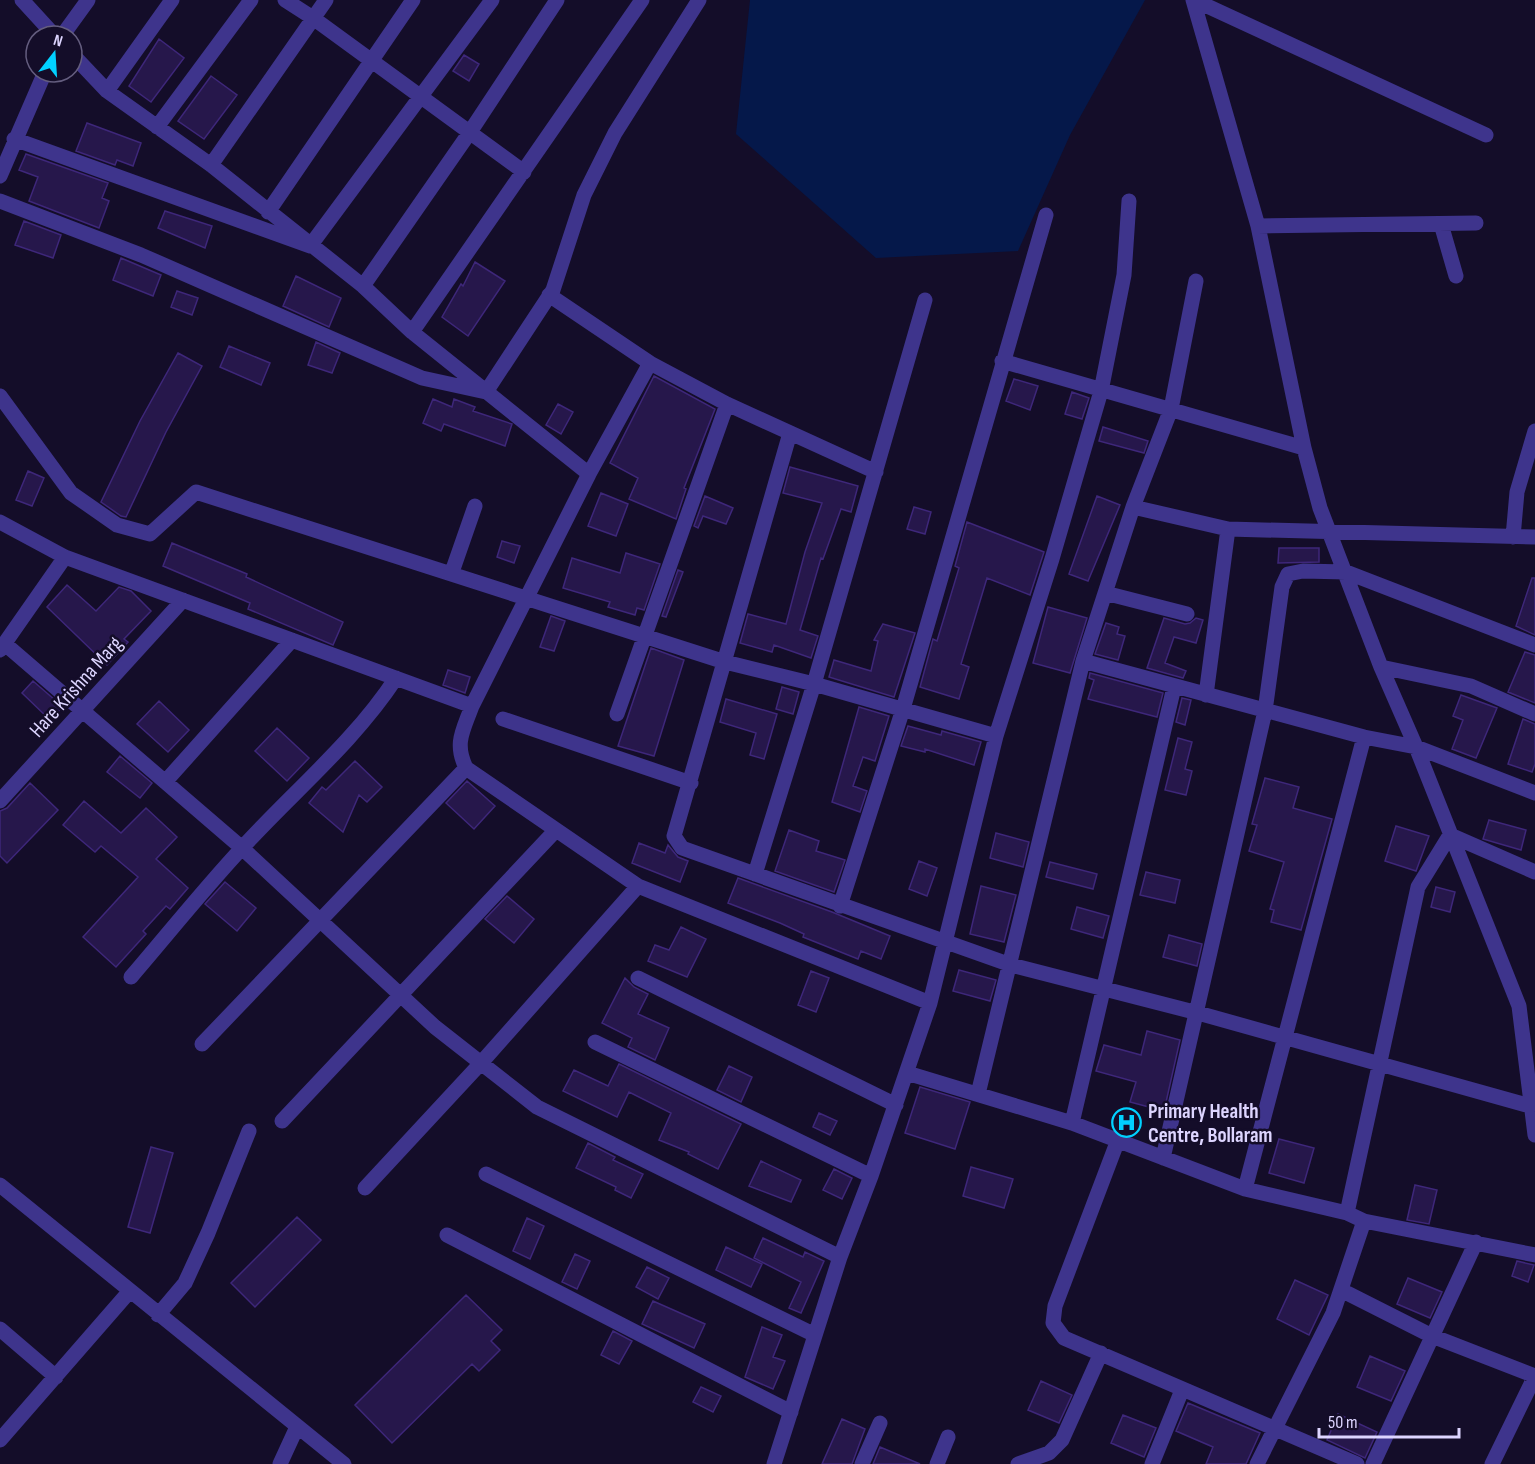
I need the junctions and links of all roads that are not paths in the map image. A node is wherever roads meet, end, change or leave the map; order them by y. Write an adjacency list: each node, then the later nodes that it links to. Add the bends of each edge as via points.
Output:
1 (22, 0): 14 (street)
2 (88, 0): 15 (street)
3 (172, 0): 19 (street)
4 (251, 0): 21 (street)
5 (285, 0): 13 (street)
6 (326, 0): 13 (street)
7 (413, 0): 16 (street)
8 (492, 0): 20 (street)
9 (557, 0): 22 (street)
10 (642, 0): 26 (street)
11 (699, 0): 39 (street, via 615,133 584,195)
12 (1194, 0): 23 (street); 34 (street)
13 (314, 18): 16 (street); 25 (street)
14 (44, 24)
15 (71, 24)
16 (373, 61): 20 (street); 30 (street)
17 (84, 67): 19 (street)
18 (39, 84): 24 (street)
19 (107, 92): 21 (street)
20 (421, 96): 22 (street); 35 (street)
21 (157, 127): 25 (street)
22 (470, 132): 26 (street); 38 (street)
23 (1486, 135)
24 (14, 139): 27 (street); 35 (street)
25 (211, 165): 30 (street)
26 (524, 172): 41 (street)
27 (0, 176)
28 (0, 201): 45 (street, via 141,255 422,378)
29 (1129, 201): 44 (street, via 1124,275)
30 (268, 212): 35 (street)
31 (1046, 215): 42 (street)
32 (1476, 223): 33 (street)
33 (1441, 224): 34 (street); 36 (street)
34 (1258, 226): 51 (street)
35 (310, 246): 38 (street)
36 (1456, 276)
37 (1196, 281): 48 (street)
38 (363, 286): 41 (street)
39 (549, 295): 43 (street); 45 (street)
40 (925, 300): 52 (street)
41 (412, 332): 45 (street)
42 (1002, 361): 44 (street); 80 (street)
43 (650, 363): 47 (street); 53 (street)
44 (1101, 391): 48 (street); 86 (street)
45 (486, 392): 53 (street)
46 (0, 396): 62 (street, via 71,494 117,525 150,534 196,492)
47 (727, 404): 50 (street); 68 (street)
48 (1172, 408): 51 (street); 55 (street)
49 (1535, 431): 59 (street, via 1517,492)
50 (790, 433): 52 (street); 73 (street)
51 (1304, 448): 58 (street)
52 (876, 471): 76 (street)
53 (589, 474): 65 (street)
54 (475, 506): 62 (street)
55 (1133, 507): 57 (street); 64 (street)
56 (0, 522): 61 (street)
57 (1228, 529): 58 (street); 78 (street)
58 (1329, 533): 59 (street); 63 (street)
59 (1513, 537): 60 (street)
60 (1535, 537)
61 (65, 556): 66 (street); 71 (street)
62 (452, 572): 65 (street)
63 (1346, 572): 70 (street); 74 (street); 82 (street, via 1303,570 1288,574 1282,587)
64 (1106, 593): 67 (street); 72 (street)
65 (528, 597): 68 (street); 79 (street)
66 (183, 600): 69 (street); 81 (street, Hare Krishna Marg)
67 (1187, 614)
68 (645, 637): 73 (street); 83 (street)
69 (292, 640): 75 (street); 90 (street)
70 (1535, 645)
71 (3, 647): 81 (street)
72 (1083, 661): 77 (street); 103 (street)
73 (725, 662): 76 (street); 91 (street)
74 (1380, 667): 84 (street, via 1471,686); 88 (street)
75 (396, 678): 79 (street); 96 (street, via 383,699)
76 (814, 684): 80 (street); 98 (street)
77 (1174, 687): 78 (street); 106 (street)
78 (1206, 695): 82 (street)
79 (472, 706): 89 (street, via 458,752)
80 (903, 709): 86 (street); 100 (street)
81 (83, 711): 90 (street); 93 (street, Hare Krishna Marg)
82 (1265, 711): 87 (street); 109 (street)
83 (617, 714)
84 (1535, 714)
85 (504, 719): 91 (street)
86 (996, 736): 102 (street)
87 (1364, 737): 88 (street); 110 (street)
88 (1416, 747): 92 (street); 95 (street)
89 (466, 768): 94 (street); 101 (street)
90 (165, 782): 96 (street)
91 (691, 783): 98 (street, via 674,836 676,842 682,848)
92 (1535, 793)
93 (0, 801)
94 (556, 830): 99 (street); 107 (street)
95 (1450, 835): 97 (street); 114 (street, via 1418,887); 118 (street, via 1519,1006)
96 (242, 848): 101 (street); 104 (street)
97 (1535, 872)
98 (755, 874): 100 (street)
99 (638, 885): 108 (street); 113 (street)
100 (840, 906): 102 (street)
101 (320, 920): 107 (street); 112 (street)
102 (946, 944): 103 (street); 108 (street)
103 (1011, 965): 106 (street); 116 (street)
104 (131, 977)
105 (638, 978): 117 (street)
106 (1102, 988): 109 (street); 120 (street)
107 (402, 996): 113 (street); 119 (street)
108 (930, 1003): 115 (street)
109 (1198, 1013): 110 (street); 124 (street)
110 (1284, 1039): 114 (street); 129 (street)
111 (595, 1042): 126 (street)
112 (202, 1044)
113 (481, 1063): 128 (street); 135 (street, via 537,1107)
114 (1379, 1063): 118 (street); 130 (street)
115 (907, 1073): 116 (street); 117 (street)
116 (978, 1094): 120 (street)
117 (896, 1105): 126 (street)
118 (1530, 1106): 121 (street)
119 (282, 1121)
120 (1072, 1123): 123 (street)
121 (1535, 1128)
122 (249, 1131): 138 (street, via 185,1283)
123 (1118, 1140): 124 (street); 142 (street, via 1058,1296 1053,1323 1064,1338)
124 (1163, 1158): 129 (street)
125 (486, 1174): 140 (street)
126 (871, 1176): 135 (street)
127 (0, 1185): 137 (street)
128 (365, 1188)
129 (1245, 1189): 130 (street)
130 (1347, 1213): 131 (street)
131 (1364, 1221): 133 (street); 136 (street)
132 (447, 1235): 146 (street)
133 (1476, 1242): 134 (street); 141 (street)
134 (1535, 1255)
135 (840, 1257): 140 (street)
136 (1341, 1290): 141 (street); 149 (street)
137 (129, 1292): 138 (street); 144 (street)
138 (158, 1315): 148 (street)
139 (0, 1329): 144 (street)
140 (815, 1335): 146 (street)
141 (1432, 1336): 143 (street); 161 (street)
142 (1101, 1353): 145 (street); 157 (street, via 1062,1440 1049,1453)
143 (1535, 1376): 162 (street)
144 (56, 1377): 151 (street)
145 (1182, 1390): 149 (street); 158 (street)
146 (791, 1412): 154 (street)
147 (880, 1423): 155 (street)
148 (297, 1427): 152 (street); 153 (street)
149 (1276, 1430): 159 (street); 160 (street)
150 (948, 1437): 156 (street)
151 (0, 1440)
152 (280, 1464)
153 (344, 1464)
154 (774, 1464)
155 (862, 1464)
156 (936, 1464)
157 (1018, 1464)
158 (1152, 1464)
159 (1257, 1464)
160 (1357, 1464)
161 (1373, 1464)
162 (1492, 1464)

